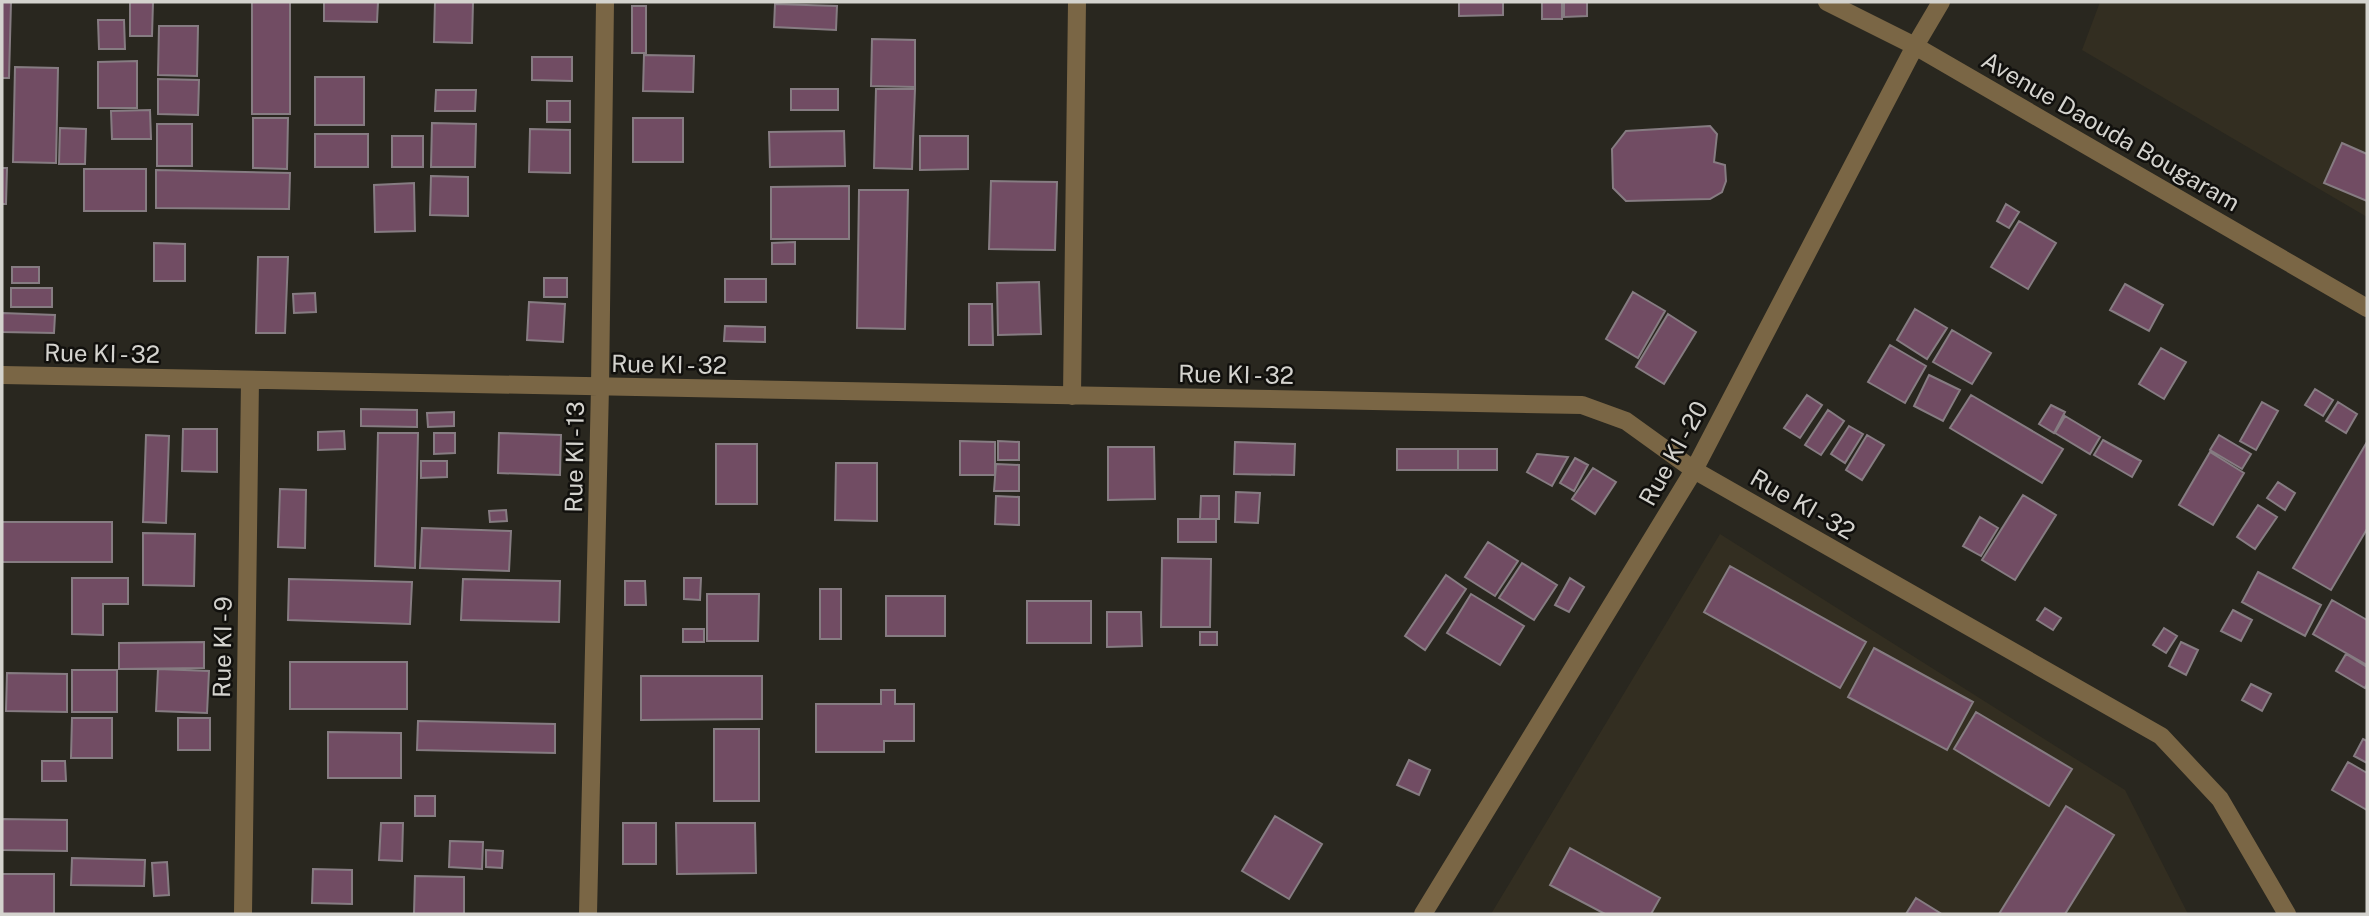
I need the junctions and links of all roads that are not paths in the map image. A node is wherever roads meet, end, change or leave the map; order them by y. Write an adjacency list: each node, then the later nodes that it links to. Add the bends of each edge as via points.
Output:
1 (605, 2): 9 (street, Rue KI - 13)
2 (1077, 2): 10 (street)
3 (1827, 2): 5 (street, Avenue Daouda Bougaram)
4 (1941, 2): 5 (street, Rue KI - 20)
5 (1915, 46): 6 (street, Avenue Daouda Bougaram); 11 (street, Rue KI - 20)
6 (2367, 308)
7 (2, 375): 8 (street, Rue KI - 32)
8 (250, 380): 9 (street, Rue KI - 32); 12 (street, Rue KI - 9)
9 (600, 387): 10 (street, Rue KI - 32); 13 (street, Rue KI - 13)
10 (1072, 396): 11 (street, Rue KI - 32, via 1582,405 1626,421)
11 (1694, 470): 14 (street, Rue KI - 20); 15 (street, Rue KI - 32, via 2161,736 2220,799)
12 (243, 914)
13 (588, 914)
14 (1423, 914)
15 (2287, 914)

